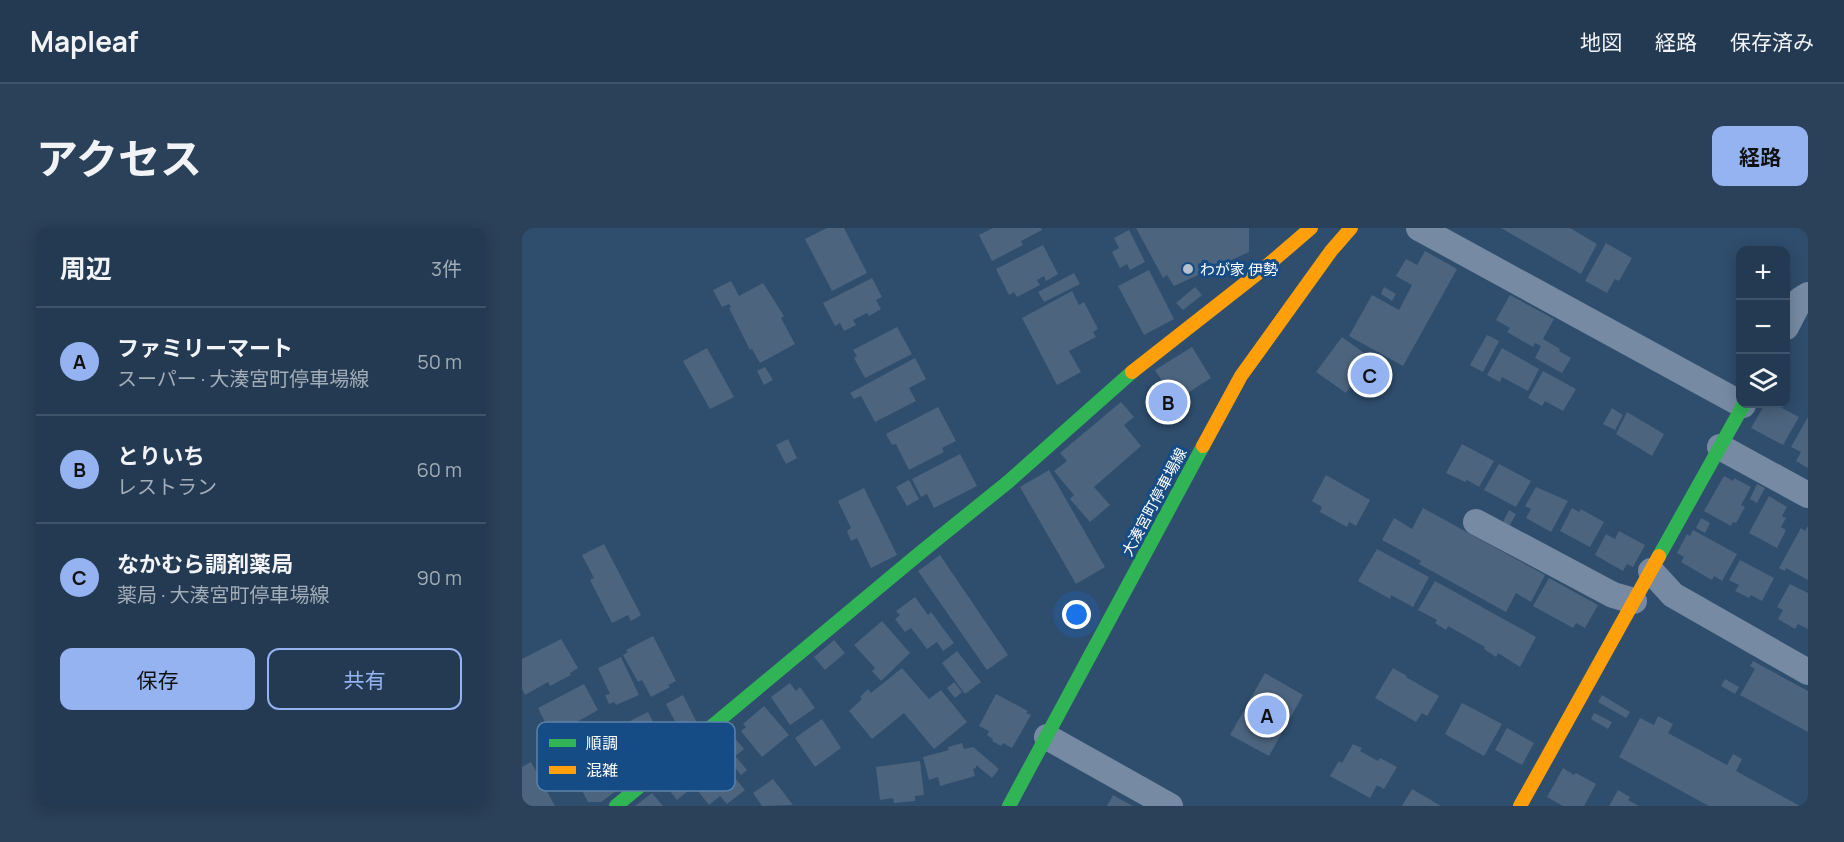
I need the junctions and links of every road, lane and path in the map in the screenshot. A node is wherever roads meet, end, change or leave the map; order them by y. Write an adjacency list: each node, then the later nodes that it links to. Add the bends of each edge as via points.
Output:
1 (1311, 228): 15 (street, via 1138,366 1008,482)
2 (1351, 228): 4 (street, 大湊宮町停車場線)
3 (1419, 228): 7 (street)
4 (1325, 239): 16 (street, 大湊宮町停車場線, via 1241,376)
5 (1808, 295): 6 (street, via 1800,300)
6 (1790, 318)
7 (1736, 400)
8 (1742, 408): 9 (street)
9 (1720, 447): 10 (street); 12 (street)
10 (1808, 495)
11 (1476, 522): 13 (street, via 1613,595)
12 (1651, 572): 13 (street); 14 (street, via 1673,595)
13 (1634, 601): 21 (street)
14 (1808, 672)
15 (717, 722)
16 (1047, 737): 19 (street, 大湊宮町停車場線); 20 (street)
17 (634, 791): 18 (street)
18 (616, 806)
19 (1009, 806)
20 (1170, 806)
21 (1520, 806)

